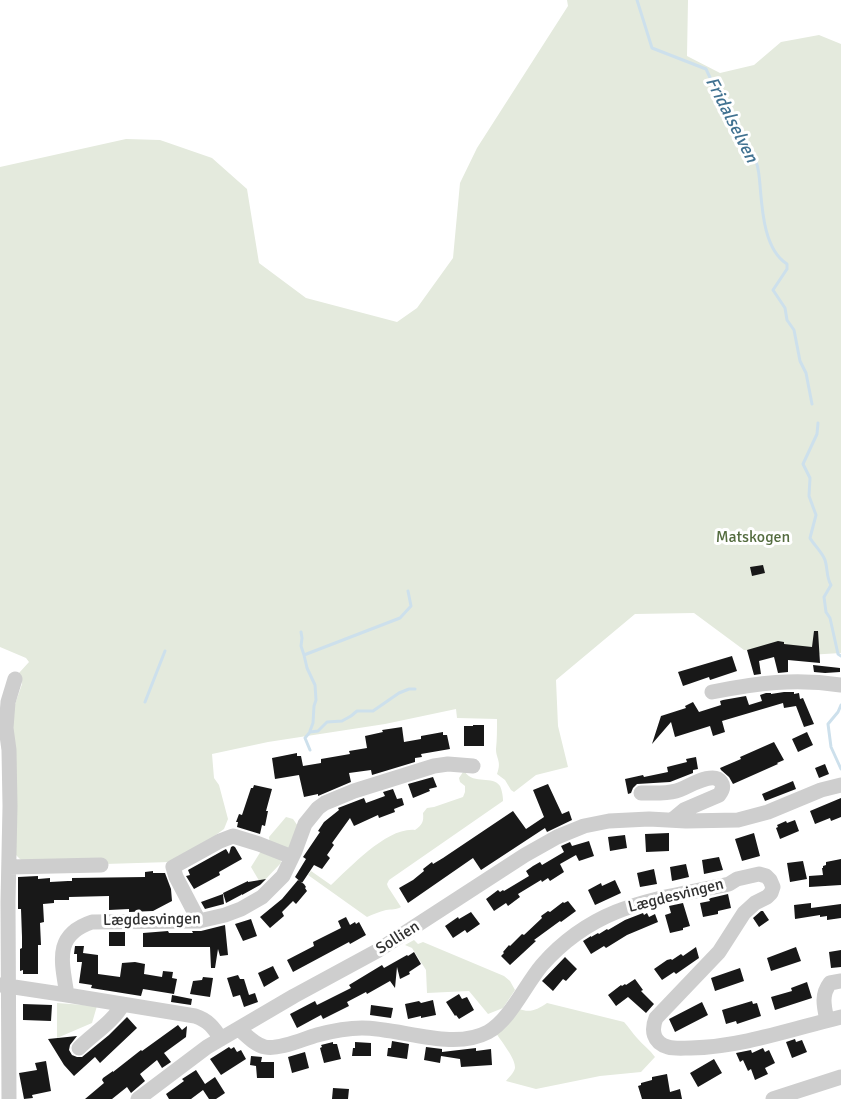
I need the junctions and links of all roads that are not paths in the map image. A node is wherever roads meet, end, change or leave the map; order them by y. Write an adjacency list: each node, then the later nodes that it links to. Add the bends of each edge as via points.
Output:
1 (15, 679): 4 (street)
2 (841, 684): 3 (street, via 799,681)
3 (712, 692)
4 (4, 699): 9 (street, via 9,750)
5 (473, 766): 10 (street, Lægdesvingen, via 434,766 325,803 305,824)
6 (841, 786): 8 (street, Sollien, via 738,820)
7 (641, 794): 8 (street, via 672,792 708,777 720,781 719,795 684,810)
8 (672, 820): 18 (street, Sollien, via 609,820 557,837 377,951)
9 (7, 856): 11 (street); 14 (street)
10 (292, 857): 12 (street, Lægdesvingen, via 283,876 252,903); 12 (street, via 233,836 173,867)
11 (101, 865)
12 (198, 921): 15 (street, Lægdesvingen, via 109,920 81,925 63,945)
13 (841, 981): 17 (street, via 830,983 823,1000)
14 (5, 985): 15 (street); 22 (street)
15 (67, 995): 16 (street)
16 (123, 1004): 19 (street, via 201,1018); 20 (street)
17 (834, 1019): 18 (street, Lægdesvingen, via 712,1048 667,1047 653,1034 656,1018 719,952 744,913 771,893 770,880 759,874 639,903 586,926 553,953 504,1017 480,1036 455,1040 382,1029 351,1029 269,1048)
18 (239, 1029): 19 (street, Sollien)
19 (221, 1039): 23 (street, Sollien)
20 (79, 1048)
21 (841, 1077): 24 (street)
22 (9, 1099)
23 (138, 1099)
24 (773, 1099)

